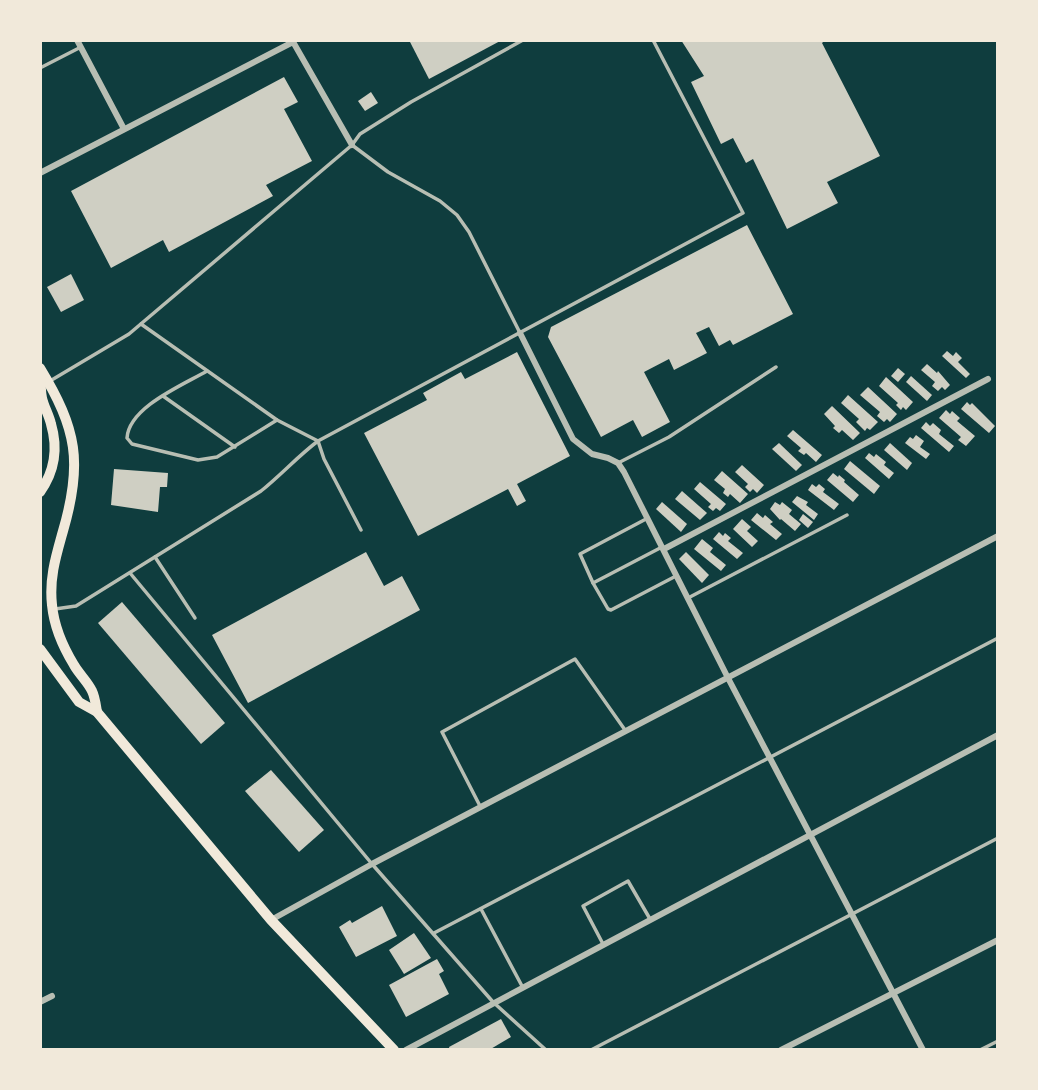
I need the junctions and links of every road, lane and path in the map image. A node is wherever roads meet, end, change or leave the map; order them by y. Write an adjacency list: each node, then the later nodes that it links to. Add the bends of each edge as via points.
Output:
1 (523, 40): 7 (lane, via 411,102 360,134)
2 (653, 40): 10 (lane, via 743,213)
3 (292, 41): 6 (street); 7 (street)
4 (79, 43): 5 (lane); 6 (street)
5 (40, 68)
6 (124, 129): 8 (street)
7 (352, 145): 9 (lane); 10 (lane, via 457,215)
8 (40, 173)
9 (141, 324): 13 (lane); 15 (lane)
10 (520, 333): 18 (lane); 20 (street, via 573,439 592,454)
11 (776, 367): 20 (lane, via 669,437)
12 (41, 369): 15 (main road); 21 (main road, via 41,397 55,450 54,465)
13 (207, 370): 16 (lane); 17 (lane)
14 (988, 379): 26 (street)
15 (49, 382): 33 (main road, via 75,447 71,501 55,554)
16 (163, 396): 19 (lane); 19 (lane, via 143,409 127,430 132,444 198,460 217,457)
17 (277, 420): 18 (lane); 19 (lane)
18 (318, 442): 24 (lane); 27 (lane, via 261,491)
19 (234, 447)
20 (618, 463): 23 (street)
21 (40, 492)
22 (847, 515): 31 (lane)
23 (648, 518): 26 (street); 30 (lane, via 580,554)
24 (362, 530)
25 (998, 536): 37 (street)
26 (663, 548): 29 (street); 30 (lane)
27 (155, 557): 28 (lane); 34 (lane)
28 (130, 573): 33 (lane, via 76,606); 45 (lane)
29 (677, 576): 30 (lane, via 611,610); 31 (street)
30 (593, 583)
31 (688, 598): 37 (street)
32 (40, 609): 33 (main road)
33 (52, 609): 38 (main road, via 58,634 92,691)
34 (195, 618)
35 (998, 638): 41 (lane)
36 (40, 649): 38 (main road, via 79,702)
37 (728, 678): 39 (street); 41 (street)
38 (97, 712): 49 (main road)
39 (626, 732): 42 (street); 42 (lane, via 575,659 442,732)
40 (998, 735): 43 (street)
41 (770, 758): 43 (street); 46 (lane)
42 (481, 807): 45 (street)
43 (810, 834): 47 (street); 48 (street)
44 (998, 838): 47 (lane)
45 (372, 864): 49 (street); 50 (lane)
46 (481, 909): 50 (lane); 53 (lane)
47 (851, 913): 54 (street); 62 (lane)
48 (650, 919): 52 (street); 52 (lane, via 628,881 583,906)
49 (271, 920): 59 (main road)
50 (434, 933): 57 (lane)
51 (998, 940): 54 (street)
52 (603, 944): 53 (street)
53 (523, 986): 57 (street)
54 (893, 992): 63 (street); 64 (street)
55 (51, 996): 56 (street)
56 (40, 1002)
57 (493, 1002): 60 (street); 61 (lane)
58 (998, 1041): 65 (lane)
59 (394, 1050)
60 (406, 1050)
61 (546, 1050)
62 (591, 1050)
63 (781, 1050)
64 (923, 1050)
65 (980, 1050)

